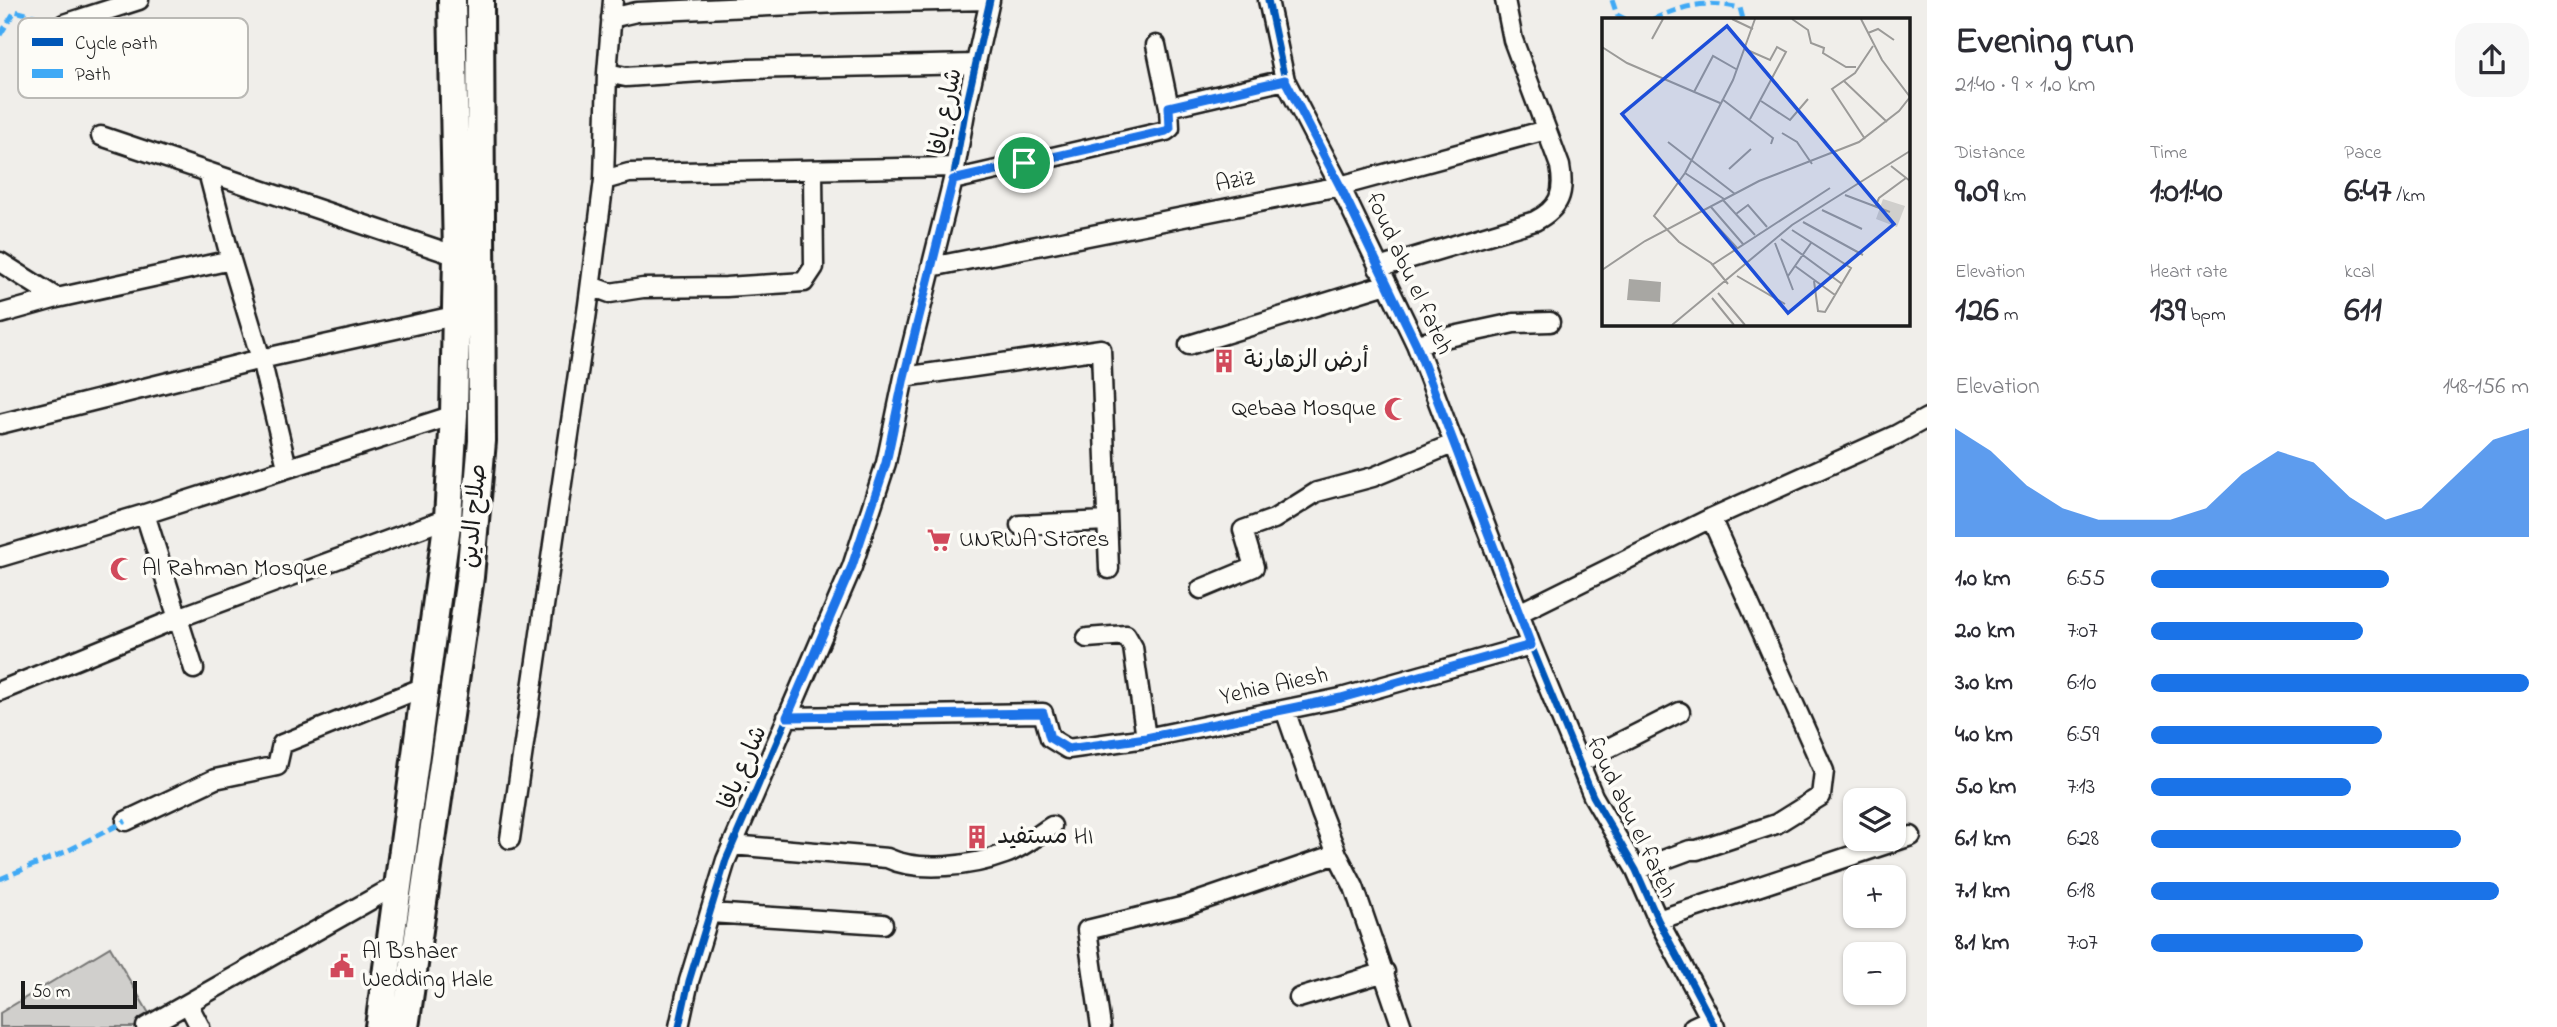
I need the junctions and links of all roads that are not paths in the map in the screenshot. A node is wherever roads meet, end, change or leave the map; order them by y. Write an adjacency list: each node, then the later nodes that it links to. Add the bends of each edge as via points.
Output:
1 (139, 0): 8 (street)
2 (452, 0): 21 (highway, صلاح الدين)
3 (480, 0): 78 (highway, صلاح الدين, via 482,441 470,577)
4 (990, 0): 7 (street, via 637,12); 10 (street, شارع يافا)
5 (1268, 0): 12 (street, foud abu el fateh)
6 (1505, 0): 14 (street, via 1513,40)
7 (612, 9): 11 (street)
8 (83, 18)
9 (1156, 46): 13 (street)
10 (976, 64): 11 (street, via 746,69 626,77); 18 (street, شارع يافا)
11 (607, 73): 19 (street)
12 (1285, 80): 13 (street); 20 (street, foud abu el fateh)
13 (1169, 107): 18 (street, via 1170,128 1166,131)
14 (1546, 130): 20 (street, Aziz); 25 (street, via 1562,177 1559,200 1549,214)
15 (102, 136): 16 (street)
16 (208, 172): 21 (street); 22 (street)
17 (813, 172): 18 (street); 19 (street, via 629,173); 26 (street, via 814,267 804,282 610,293)
18 (954, 174): 24 (street, شارع يافا)
19 (604, 180): 26 (street)
20 (1340, 186): 24 (street, Aziz); 25 (street, foud abu el fateh)
21 (457, 256): 29 (highway, صلاح الدين)
22 (231, 260): 27 (street); 33 (street)
23 (0, 262): 27 (street)
24 (931, 267): 34 (street, شارع يافا)
25 (1383, 276): 31 (street, foud abu el fateh); 32 (street)
26 (591, 286): 63 (street)
27 (57, 298): 28 (street)
28 (0, 314)
29 (454, 316): 33 (street); 35 (highway, صلاح الدين)
30 (1550, 322): 31 (street, via 1514,323)
31 (1416, 344): 38 (street, foud abu el fateh)
32 (1189, 345)
33 (261, 359): 37 (street); 39 (street)
34 (904, 377): 43 (street, via 1101,349); 57 (street, شارع يافا, via 886,463 852,566)
35 (454, 415): 39 (street); 41 (highway, صلاح الدين)
36 (1927, 418): 42 (street)
37 (0, 424)
38 (1455, 443): 47 (street, via 1373,477 1317,492 1274,519 1243,530 1254,567); 48 (street, foud abu el fateh)
39 (287, 467): 40 (street)
40 (145, 514): 45 (street); 49 (street)
41 (448, 518): 49 (street); 53 (highway, صلاح الدين)
42 (1711, 518): 48 (street); 66 (street, via 1824,771 1821,796 1776,824)
43 (1107, 521): 44 (street); 46 (street)
44 (1020, 525)
45 (0, 557)
46 (1109, 569)
47 (1201, 589)
48 (1519, 612): 51 (street, foud abu el fateh)
49 (178, 618): 52 (street); 54 (street)
50 (1087, 638): 58 (street, via 1126,635 1133,647)
51 (1531, 645): 55 (street, Yehia Aiesh); 59 (street, foud abu el fateh)
52 (194, 669)
53 (424, 687): 60 (street, via 282,744 277,766 215,779); 67 (highway, صلاح الدين)
54 (0, 691)
55 (1285, 709): 58 (street, Yehia Aiesh); 65 (street)
56 (1680, 712): 59 (street)
57 (787, 717): 58 (street, Yehia Aiesh, via 1043,713 1050,738 1068,749); 64 (street, شارع يافا)
58 (1146, 738)
59 (1579, 763): 66 (street, foud abu el fateh)
60 (126, 821)
61 (1052, 826): 64 (street, via 1008,853 929,867 887,858)
62 (1911, 836): 69 (street)
63 (510, 839)
64 (733, 845): 68 (street, شارع يافا)
65 (1337, 854): 71 (street); 80 (street, via 1185,906 1087,930)
66 (1636, 870): 69 (street, foud abu el fateh)
67 (397, 885): 73 (street); 77 (highway, صلاح الدين)
68 (710, 913): 70 (street); 79 (street, شارع يافا)
69 (1658, 920): 74 (street, foud abu el fateh)
70 (883, 924)
71 (1385, 972): 72 (street); 81 (street)
72 (1298, 998)
73 (188, 1004): 75 (street); 76 (street)
74 (1713, 1023): 82 (street)
75 (146, 1027)
76 (200, 1027)
77 (379, 1027)
78 (405, 1027)
79 (679, 1027)
80 (1101, 1027)
81 (1402, 1027)
82 (1693, 1027)

